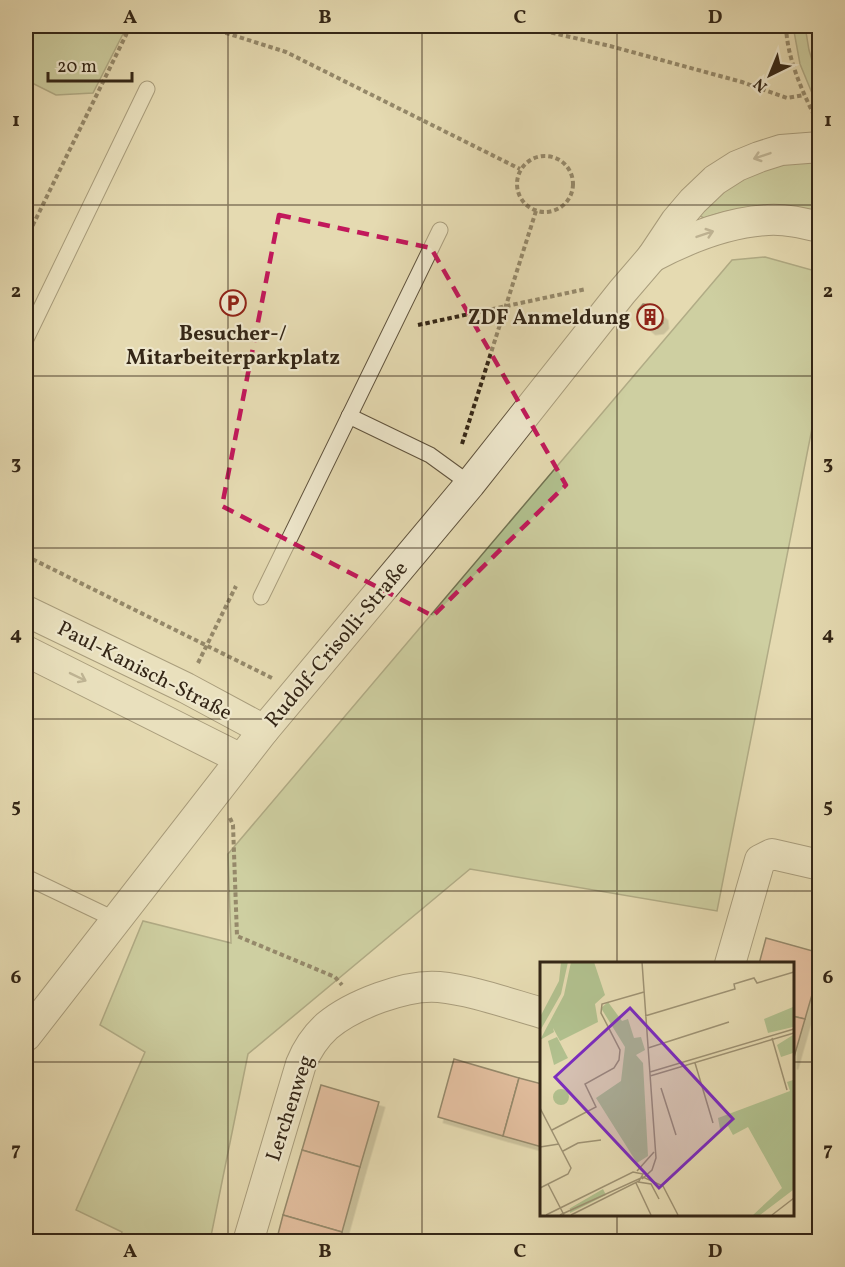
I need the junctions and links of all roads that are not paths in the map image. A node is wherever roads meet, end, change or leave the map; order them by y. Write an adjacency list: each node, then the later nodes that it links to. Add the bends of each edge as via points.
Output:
1 (147, 89): 6 (lane)
2 (819, 147): 5 (street, Rudolf-Crisolli-Straße, one-way to 5, via 781,150 737,166 715,180 676,221)
3 (819, 227): 5 (street, Rudolf-Crisolli-Straße, one-way to 3, via 703,234 748,222 781,220)
4 (440, 230): 7 (lane)
5 (652, 257): 8 (street, Rudolf-Crisolli-Straße)
6 (26, 339)
7 (349, 416): 8 (lane, via 430,455); 9 (lane)
8 (461, 477): 12 (street, Rudolf-Crisolli-Straße)
9 (261, 597)
10 (26, 611): 12 (street, Paul-Kanisch-Straße)
11 (26, 651): 13 (street, Paul-Kanisch-Straße, one-way to 13)
12 (264, 730): 13 (street, Rudolf-Crisolli-Straße)
13 (241, 759): 16 (street, Rudolf-Crisolli-Straße)
14 (819, 865): 17 (street, via 772,854 760,861)
15 (26, 877): 16 (lane)
16 (116, 920): 19 (street, Rudolf-Crisolli-Straße)
17 (731, 962)
18 (540, 1012): 20 (street, Lerchenweg, via 438,987 411,989 360,1006 338,1018 318,1035 300,1064)
19 (26, 1036)
20 (248, 1242)

